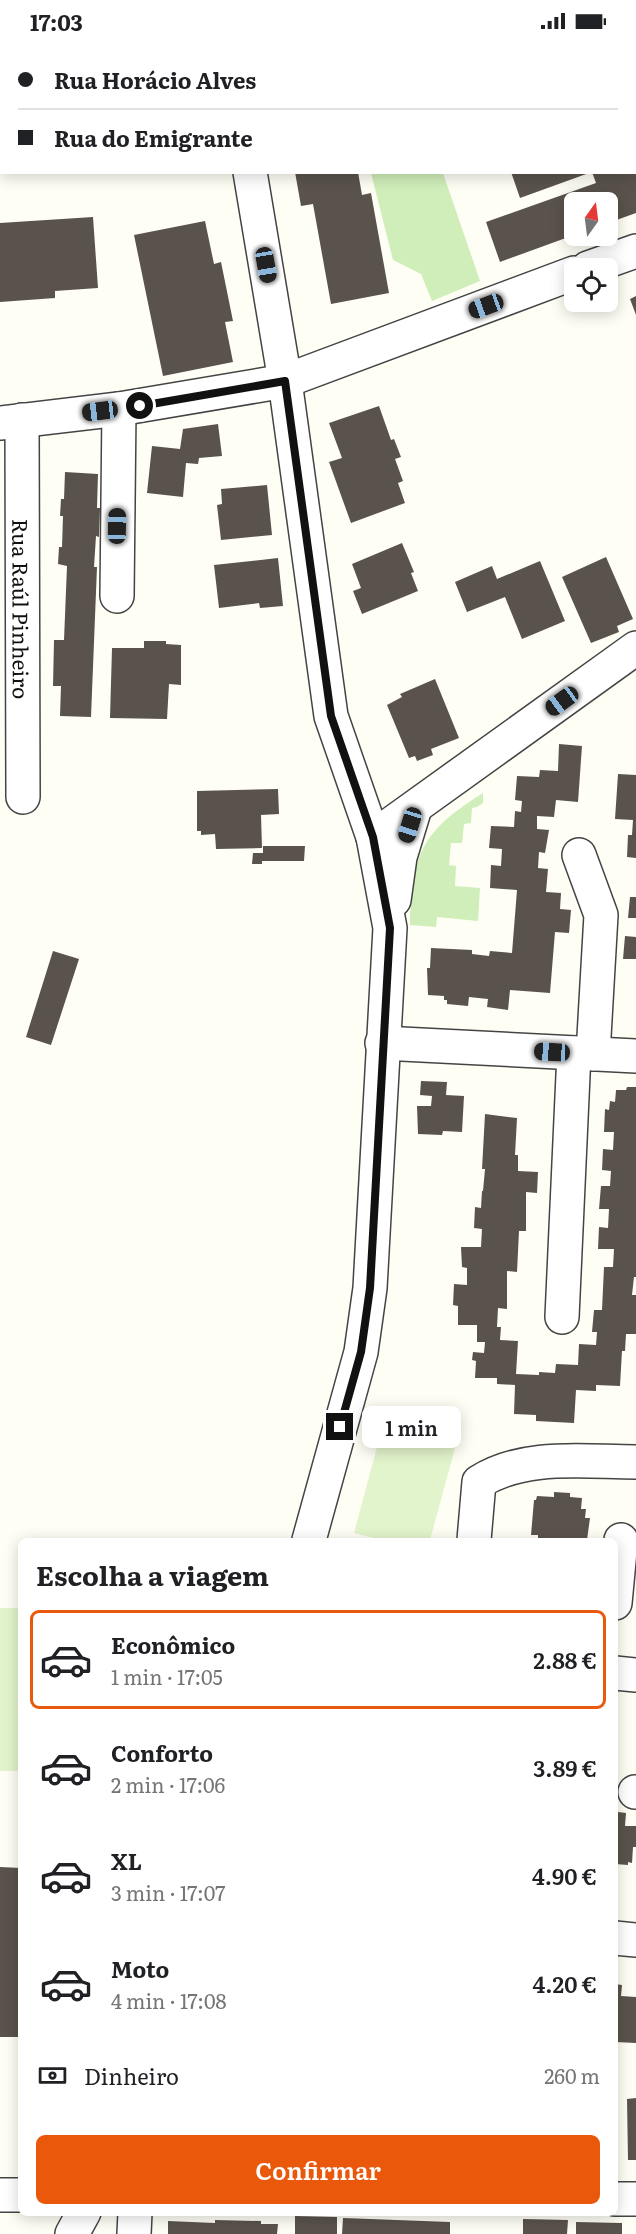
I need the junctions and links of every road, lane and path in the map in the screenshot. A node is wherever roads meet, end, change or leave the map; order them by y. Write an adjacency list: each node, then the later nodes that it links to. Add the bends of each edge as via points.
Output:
1 (250, 174): 5 (street)
2 (636, 251): 3 (street)
3 (616, 258)
4 (564, 277): 5 (street)
5 (285, 381): 6 (street); 12 (street, via 331,716)
6 (119, 409): 7 (street); 8 (street)
7 (11, 421): 10 (street, Rua Raúl Pinheiro)
8 (117, 596)
9 (636, 648): 11 (street)
10 (23, 797)
11 (415, 808): 12 (street); 14 (street, via 400,857)
12 (373, 837): 14 (street)
13 (579, 855): 16 (street, via 601,915)
14 (390, 928): 15 (street)
15 (382, 1043): 16 (street); 20 (street, via 370,1288 361,1352)
16 (583, 1054): 17 (street); 18 (street)
17 (636, 1056)
18 (562, 1317)
19 (636, 1462): 21 (street, via 542,1461 495,1472 479,1482)
20 (310, 1538)
21 (474, 1538)
22 (621, 1540): 23 (street)
23 (618, 1572)
24 (618, 1673): 25 (street)
25 (636, 1675)
26 (618, 1938): 27 (street)
27 (636, 1940)
28 (0, 2195): 29 (street)
29 (18, 2195)
30 (618, 2199): 31 (street)
31 (636, 2199)
32 (82, 2216): 34 (street)
33 (135, 2216): 35 (street)
34 (72, 2234)
35 (134, 2234)

